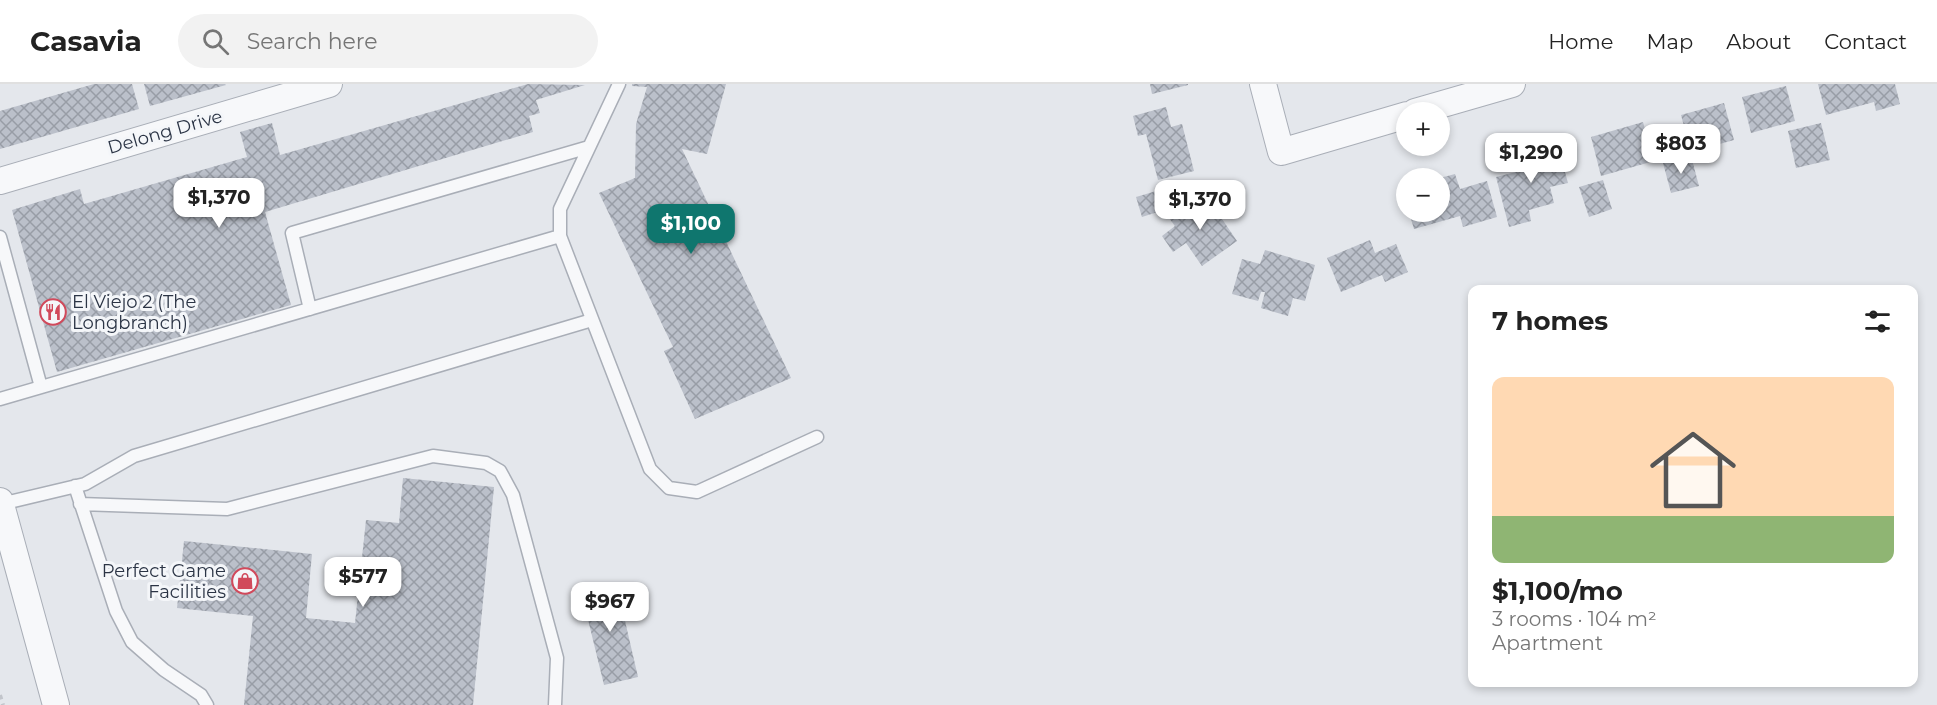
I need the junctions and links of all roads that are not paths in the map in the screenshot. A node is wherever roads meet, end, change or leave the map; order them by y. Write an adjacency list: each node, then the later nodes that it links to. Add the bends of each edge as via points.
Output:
1 (329, 84): 8 (street, Delong Drive)
2 (619, 84): 7 (lane)
3 (1263, 84): 6 (street, via 1281,152)
4 (1512, 84): 5 (street)
5 (1450, 102)
6 (1396, 118)
7 (589, 147): 9 (lane, via 560,209); 11 (lane, via 292,233)
8 (0, 181)
9 (560, 236): 11 (lane); 12 (lane)
10 (0, 237): 13 (lane)
11 (310, 309): 13 (lane)
12 (592, 320): 15 (lane, via 650,469 669,488 697,492); 16 (lane, via 134,456)
13 (41, 387): 14 (lane)
14 (0, 399)
15 (817, 437)
16 (75, 486): 17 (lane); 18 (lane)
17 (0, 502): 19 (street)
18 (80, 504): 21 (lane, via 116,611 132,642 201,695); 22 (lane, via 227,509 433,456 486,463 500,471 513,495 556,658)
19 (8, 559): 20 (street)
20 (56, 705)
21 (207, 705)
22 (555, 705)

